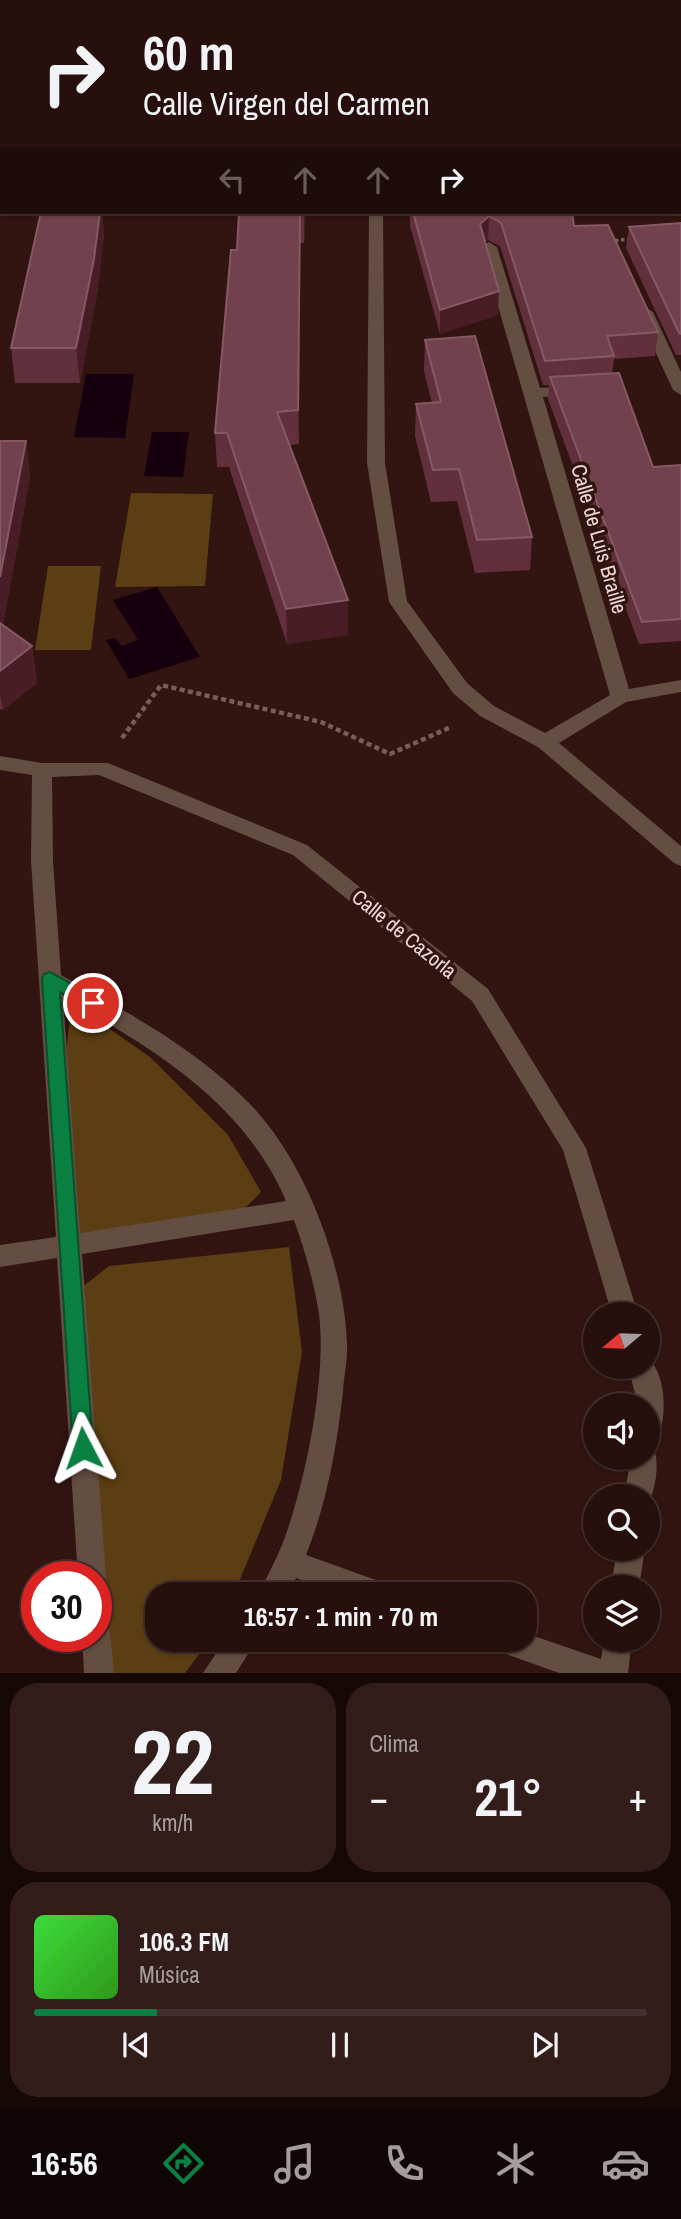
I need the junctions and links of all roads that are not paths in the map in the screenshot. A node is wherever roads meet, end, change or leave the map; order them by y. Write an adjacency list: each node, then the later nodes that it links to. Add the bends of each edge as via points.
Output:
1 (376, 214): 9 (street, via 376,463 398,603 460,688 487,711)
2 (489, 247): 6 (street, Calle de Luis Braille)
3 (641, 303): 5 (street)
4 (596, 389): 6 (street)
5 (681, 390)
6 (533, 393): 8 (street, Calle de Luis Braille)
7 (681, 686): 8 (street)
8 (621, 697): 9 (street)
9 (545, 742): 12 (street)
10 (0, 763): 11 (street, Calle de Cazorla)
11 (42, 770): 13 (street); 17 (street, Calle de Cazorla, via 101,768 300,850 480,995 575,1148)
12 (681, 858)
13 (50, 979): 14 (street, via 156,1041 234,1104 286,1170); 15 (street)
14 (302, 1209): 15 (street); 19 (street, via 325,1284 334,1343 313,1485)
15 (69, 1244): 16 (street); 18 (street)
16 (0, 1256)
17 (621, 1302)
18 (91, 1561)
19 (290, 1563): 20 (street); 21 (street)
20 (280, 1582)
21 (343, 1582)
22 (537, 1651): 28 (street)
23 (97, 1652): 26 (street)
24 (234, 1652): 27 (street)
25 (616, 1652): 29 (street)
26 (99, 1673)
27 (218, 1673)
28 (599, 1673)
29 (613, 1673)

